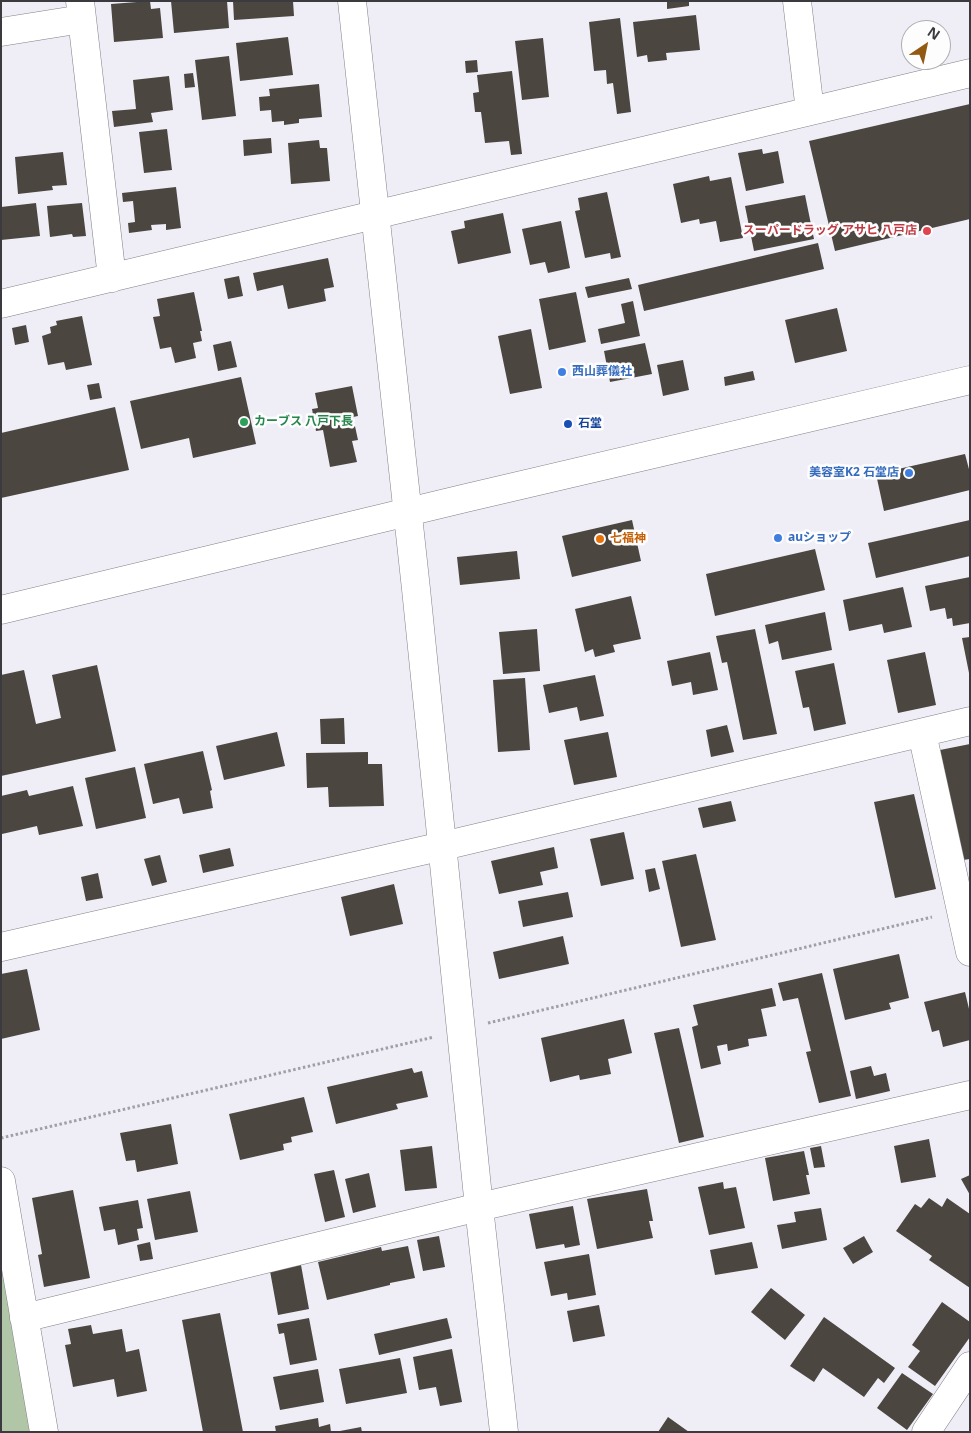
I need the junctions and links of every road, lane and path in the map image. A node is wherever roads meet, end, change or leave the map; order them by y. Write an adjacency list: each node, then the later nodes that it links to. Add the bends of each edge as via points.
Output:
1 (352, 1): 7 (street)
2 (798, 1): 6 (street)
3 (81, 10): 4 (street); 8 (street)
4 (1, 32)
5 (970, 73): 6 (street)
6 (810, 111): 7 (street)
7 (376, 216): 8 (street); 11 (street)
8 (112, 278): 9 (street)
9 (1, 304)
10 (970, 380): 11 (street)
11 (408, 512): 12 (street); 15 (street)
12 (1, 610)
13 (970, 721): 14 (street)
14 (922, 733): 15 (street); 17 (street)
15 (443, 846): 16 (street); 20 (street)
16 (1, 947)
17 (970, 952)
18 (970, 1094): 20 (street)
19 (1, 1182): 21 (street)
20 (479, 1207): 21 (street); 24 (street)
21 (24, 1318): 23 (street)
22 (970, 1366): 25 (street)
23 (44, 1432)
24 (504, 1432)
25 (926, 1432)

